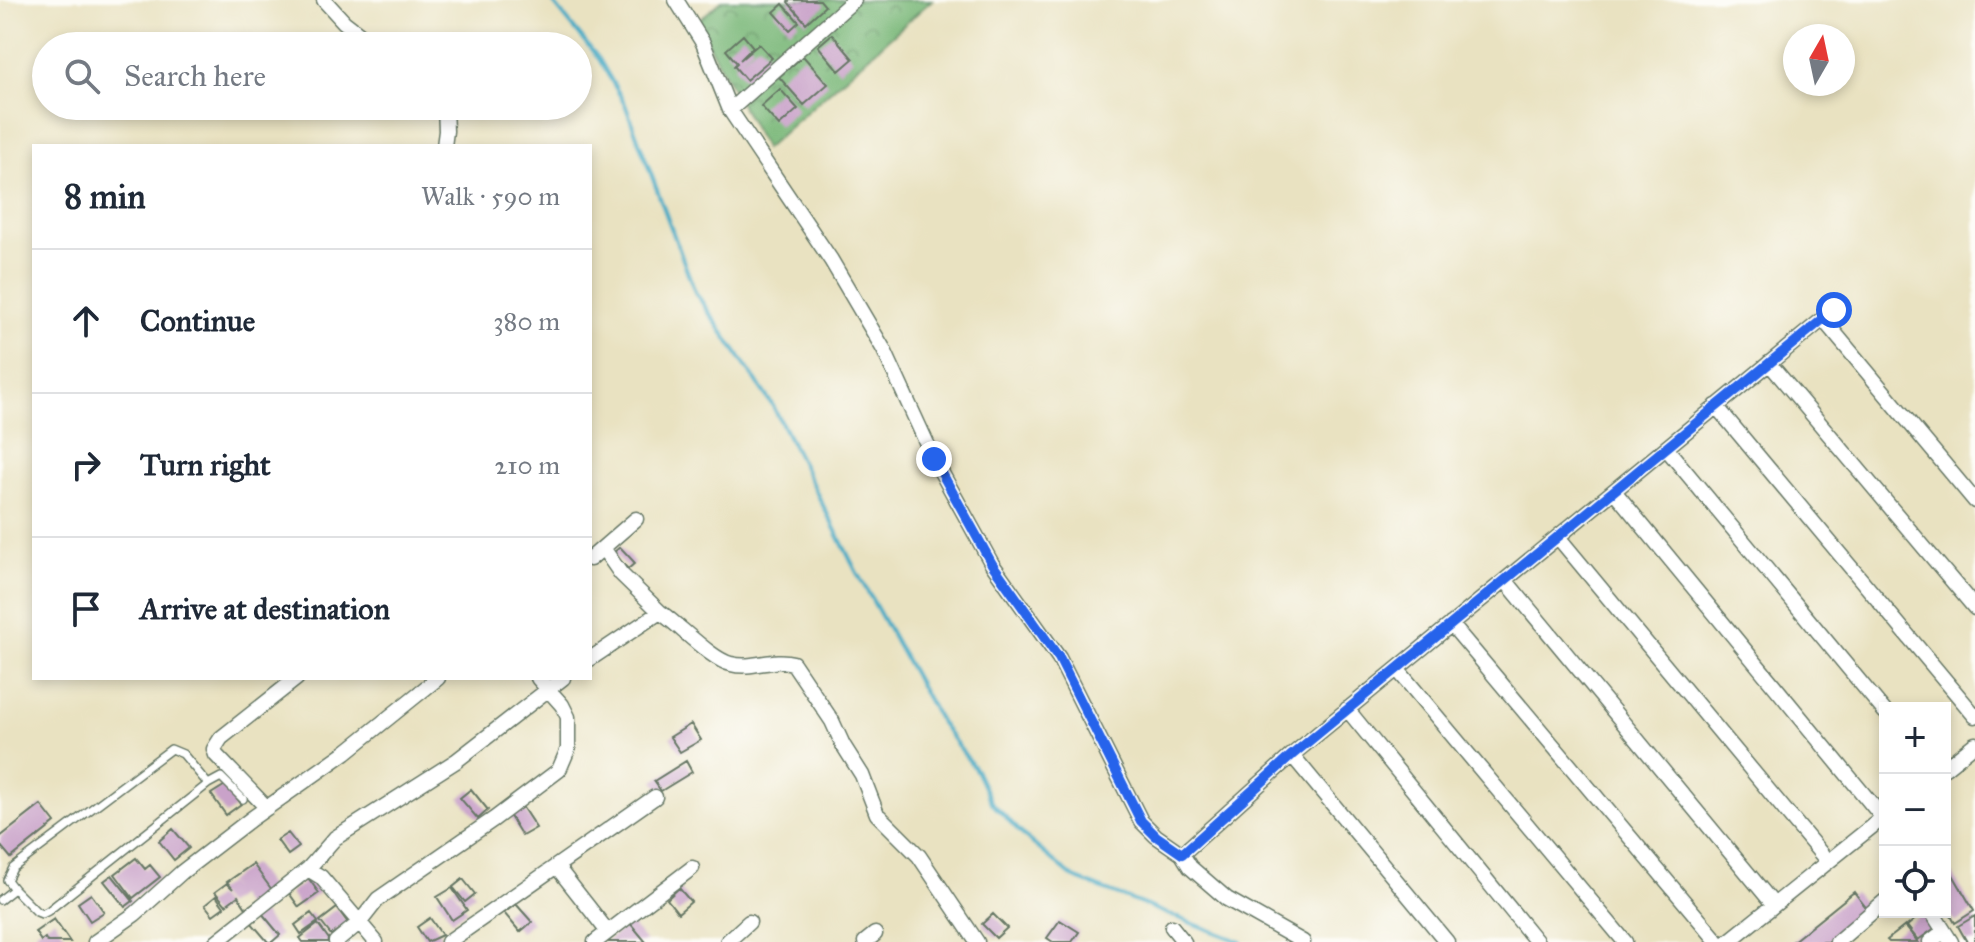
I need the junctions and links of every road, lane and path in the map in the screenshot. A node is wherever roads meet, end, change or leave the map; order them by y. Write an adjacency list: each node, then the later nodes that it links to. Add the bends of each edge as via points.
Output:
1 (324, 0): 4 (street)
2 (676, 0): 5 (street, via 703,43)
3 (854, 0): 5 (street)
4 (357, 32)
5 (730, 110): 38 (street, via 884,350 934,459 992,564 1059,658 1141,821)
6 (446, 120): 7 (street)
7 (444, 144)
8 (1769, 363): 9 (street); 12 (street, via 1828,315); 18 (street)
9 (1716, 406): 10 (street); 28 (street)
10 (1666, 448): 11 (street); 26 (street)
11 (1614, 491): 14 (street); 36 (street)
12 (1975, 501)
13 (636, 519): 15 (street)
14 (1558, 537): 17 (street); 39 (street)
15 (603, 548): 16 (street); 19 (street)
16 (592, 557)
17 (1505, 580): 20 (street); 45 (street)
18 (1975, 608)
19 (660, 612): 21 (street); 60 (street, via 727,664 761,666 777,659 793,663 832,721 877,814 919,856)
20 (1451, 624): 22 (street); 66 (street)
21 (592, 658)
22 (1397, 669): 27 (street); 65 (street)
23 (294, 680): 35 (street, via 214,749)
24 (436, 680): 35 (street)
25 (542, 684): 42 (street, via 456,761 335,838); 48 (street, via 568,717 568,749 559,770 378,899)
26 (1879, 705)
27 (1347, 709): 30 (street); 64 (street)
28 (1975, 716)
29 (1975, 744): 31 (street)
30 (1292, 755): 38 (street); 63 (street)
31 (1951, 763)
32 (208, 784): 34 (lane, via 221,777); 43 (lane, via 48,911 37,912); 43 (lane, via 183,754 171,749 13,868 7,880)
33 (655, 797): 40 (street)
34 (243, 799)
35 (267, 808): 53 (street)
36 (1879, 811)
37 (1879, 821): 39 (street)
38 (1182, 854): 62 (street, via 1227,899)
39 (1828, 862): 45 (street)
40 (557, 867): 51 (street); 57 (street)
41 (692, 868): 51 (street)
42 (308, 869): 48 (street); 54 (street)
43 (14, 889): 44 (lane)
44 (0, 900)
45 (1774, 905): 67 (street)
46 (1879, 906): 68 (street)
47 (1936, 918): 52 (street)
48 (360, 922): 55 (street); 56 (street)
49 (749, 922): 59 (street)
50 (1172, 927): 61 (street)
51 (608, 932): 58 (street)
52 (1947, 936): 69 (street)
53 (95, 942)
54 (216, 942)
55 (336, 942)
56 (376, 942)
57 (448, 942)
58 (595, 942)
59 (727, 942)
60 (977, 942)
61 (1184, 942)
62 (1303, 942)
63 (1447, 942)
64 (1537, 942)
65 (1625, 942)
66 (1718, 942)
67 (1728, 942)
68 (1837, 942)
69 (1930, 942)

